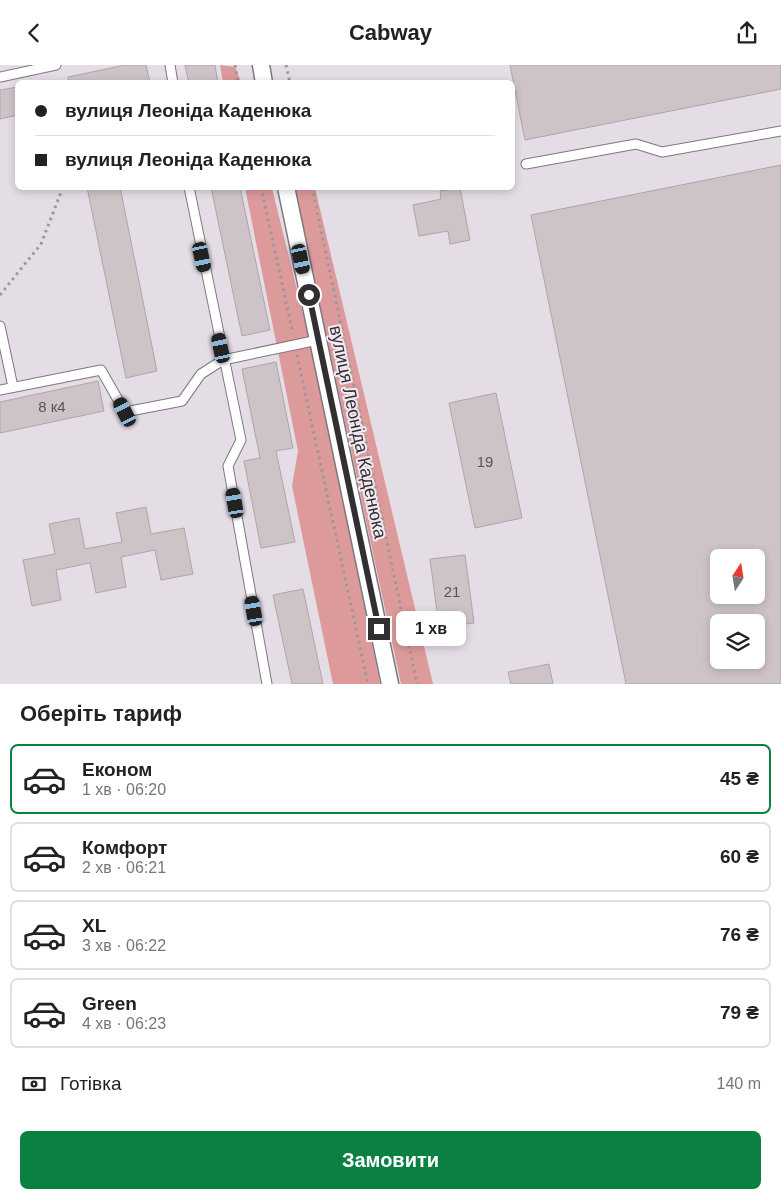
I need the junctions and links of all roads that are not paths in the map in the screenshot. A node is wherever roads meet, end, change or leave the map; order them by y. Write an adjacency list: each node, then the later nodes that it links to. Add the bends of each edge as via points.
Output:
1 (56, 65): 4 (lane)
2 (170, 65): 5 (lane)
3 (261, 65): 6 (street)
4 (0, 77)
5 (172, 80)
6 (264, 80)
7 (781, 131): 8 (lane, via 662,152 636,143)
8 (526, 165)
9 (190, 190): 13 (lane)
10 (287, 190): 12 (street, вулиця Леоніда Каденюка)
11 (0, 326): 14 (lane)
12 (318, 340): 13 (lane); 17 (street, вулиця Леоніда Каденюка)
13 (223, 360): 14 (lane, via 201,374 182,401 125,412 101,370); 16 (lane, via 240,440 228,466)
14 (13, 387): 15 (lane)
15 (0, 390)
16 (267, 684)
17 (390, 684)

